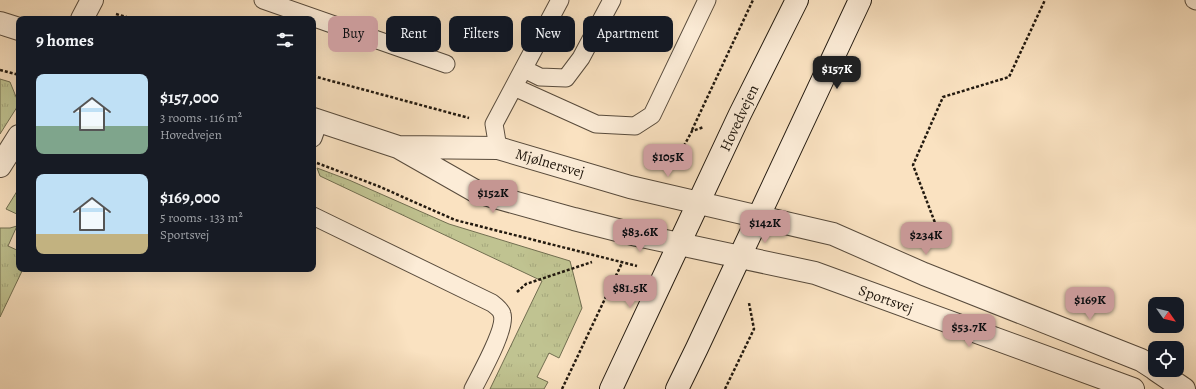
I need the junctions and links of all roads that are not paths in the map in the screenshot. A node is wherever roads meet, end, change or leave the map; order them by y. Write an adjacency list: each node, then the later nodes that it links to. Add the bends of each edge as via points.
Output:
1 (92, 0): 9 (street)
2 (263, 0): 8 (lane)
3 (560, 0): 15 (lane)
4 (612, 0): 15 (lane, via 581,58 566,78 540,77)
5 (708, 0): 16 (lane, via 652,115 635,126 596,124)
6 (797, 0): 22 (street, Hovedvejen)
7 (860, 0): 24 (street)
8 (283, 13): 10 (lane)
9 (84, 16)
10 (293, 16)
11 (0, 23): 13 (street)
12 (316, 23): 14 (lane)
13 (16, 28)
14 (446, 64)
15 (524, 69): 16 (lane)
16 (514, 87): 20 (lane, via 494,124)
17 (316, 126): 19 (street, Mjølnersvej)
18 (16, 141): 21 (street)
19 (398, 147): 20 (street, Mjølnersvej); 25 (street, Mjølnersvej, via 477,192 581,221)
20 (498, 148): 22 (street, Mjølnersvej)
21 (0, 166)
22 (699, 203): 24 (street); 25 (street, Hovedvejen)
23 (316, 217): 29 (lane, via 498,308 502,314 501,332)
24 (758, 217): 26 (street); 27 (street, via 833,234)
25 (680, 243): 26 (street, Sportsvej); 30 (street, Hovedvejen)
26 (740, 257): 31 (street); 32 (street, Sportsvej, via 815,273)
27 (1148, 365)
28 (1166, 377): 33 (street)
29 (473, 389)
30 (611, 389)
31 (677, 389)
32 (1133, 389)
33 (1184, 389)

